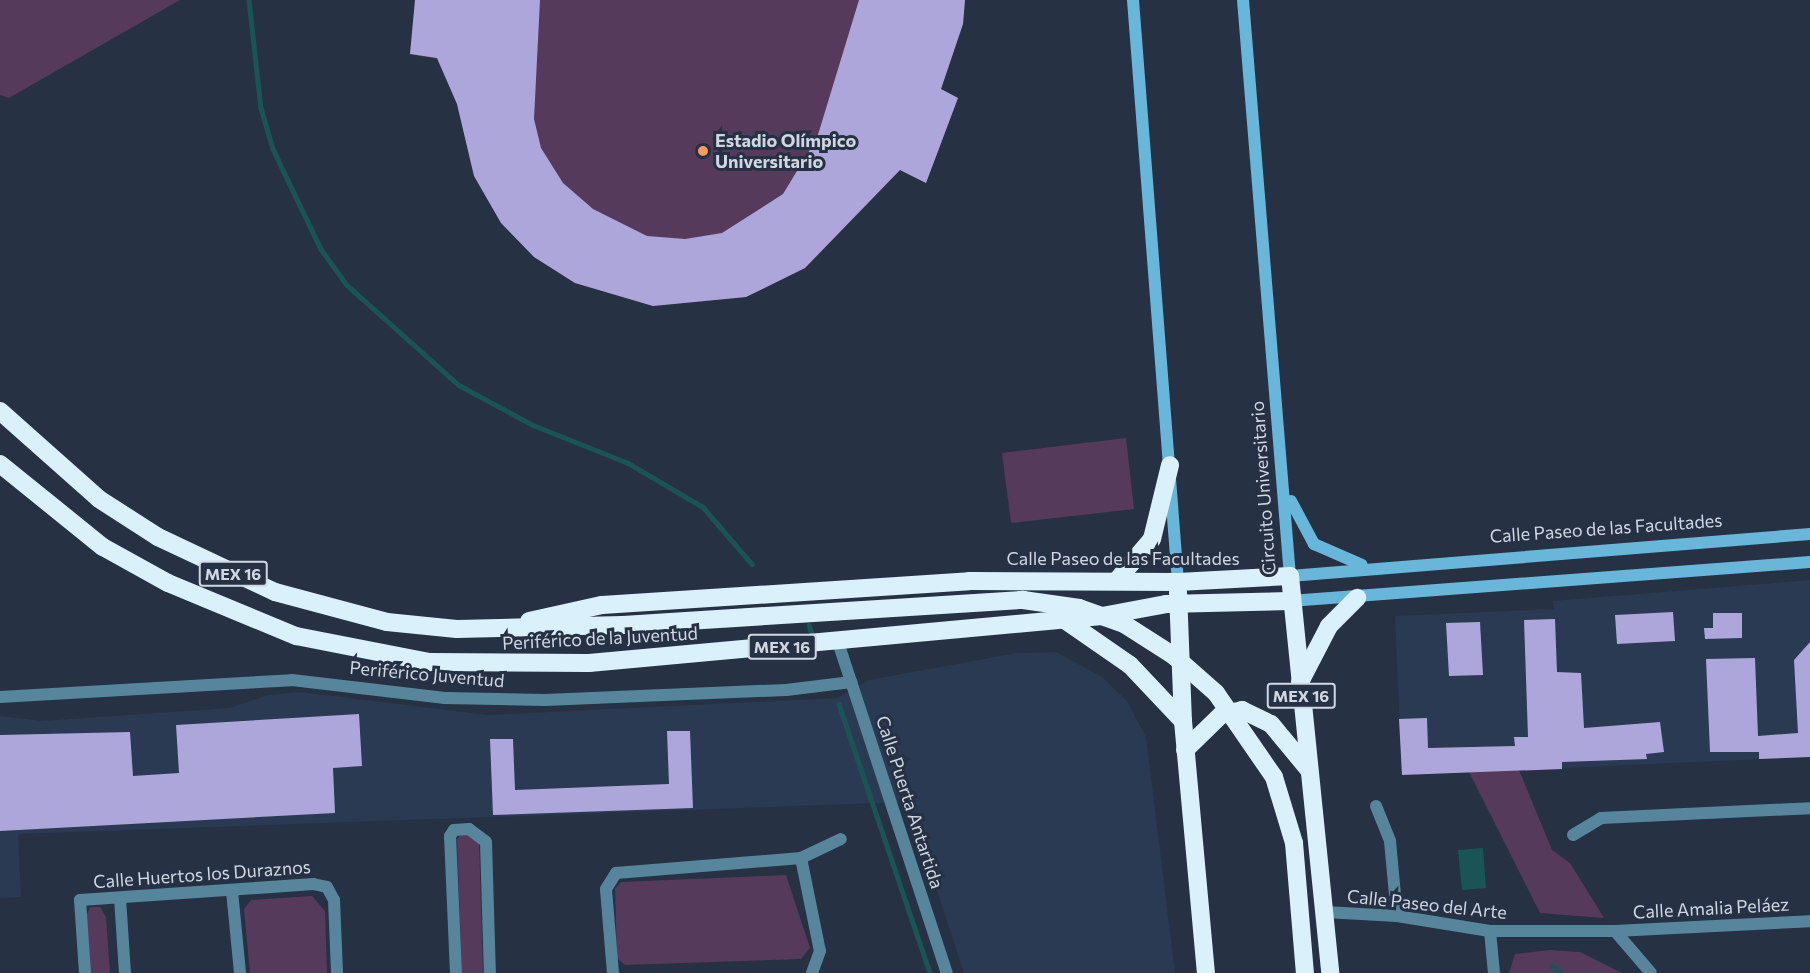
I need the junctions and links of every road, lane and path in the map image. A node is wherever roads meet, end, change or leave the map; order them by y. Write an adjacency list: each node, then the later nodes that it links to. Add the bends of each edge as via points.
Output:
1 (1133, 0): 5 (main road)
2 (1243, 0): 6 (main road, Circuito Universitario / MEX 16)
3 (0, 411): 18 (highway, Periférico de la Juventud / MEX 16, via 99,499 227,572 318,605 387,622 457,629)
4 (0, 464): 19 (highway, Periférico de la Juventud / MEX 16, via 103,547 168,583 296,636 370,653 429,662 589,663)
5 (1170, 465): 12 (highway, via 1152,539); 13 (main road)
6 (1286, 483): 9 (main road, via 1302,529 1314,544); 10 (main road, Circuito Universitario / MEX 16)
7 (1810, 534): 9 (main road, Calle Paseo de las Facultades)
8 (1810, 562): 14 (main road)
9 (1366, 566): 10 (main road, Calle Paseo de las Facultades)
10 (1290, 576): 13 (highway, Calle Paseo de las Facultades / MEX 16); 15 (highway, Circuito Universitario / MEX 16)
11 (1058, 579): 12 (highway, Calle Paseo de las Facultades / MEX 16); 17 (highway, via 1068,603); 18 (highway, Calle Paseo de las Facultades / MEX 16, via 602,604)
12 (1118, 579): 13 (highway, Calle Paseo de las Facultades / MEX 16)
13 (1178, 582): 16 (highway)
14 (1357, 598): 15 (main road); 21 (highway, via 1329,626)
15 (1290, 601): 16 (highway, MEX 16); 21 (highway, Circuito Universitario / MEX 16)
16 (1178, 603): 17 (highway, Periférico de la Juventud / MEX 16); 23 (highway)
17 (1065, 619): 19 (highway, Periférico de la Juventud / MEX 16); 23 (highway, via 1130,665)
18 (510, 627): 48 (highway, via 623,625 974,600 1079,608 1140,633 1204,681 1238,718 1274,777 1294,843)
19 (838, 642): 20 (street, Calle Puerta Antartida)
20 (852, 682): 22 (street, Periférico Juventud, via 786,690 545,700 445,698 292,680); 46 (street, Calle Puerta Antartida)
21 (1299, 683): 25 (highway, Circuito Universitario / MEX 16)
22 (0, 697)
23 (1183, 721): 24 (highway)
24 (1185, 750): 25 (highway, via 1221,715 1242,710 1271,724); 47 (highway)
25 (1310, 771): 33 (highway, Circuito Universitario / MEX 16)
26 (1376, 806): 34 (street, via 1390,841)
27 (1810, 808): 28 (street, via 1601,818)
28 (1573, 835)
29 (841, 839): 30 (street)
30 (801, 858): 44 (street, via 616,873 606,889); 45 (street, via 820,951)
31 (232, 891): 32 (street, Calle Huertos los Duraznos); 40 (street); 41 (street, Calle Huertos los Duraznos, via 327,887 334,900)
32 (120, 898): 38 (street, Calle Huertos los Duraznos, via 80,900); 39 (street)
33 (1325, 912): 34 (street, Calle Paseo del Arte); 49 (highway, Circuito Universitario / MEX 16)
34 (1397, 916): 36 (street, Calle Paseo del Arte)
35 (1810, 921): 37 (street, Calle Amalia Peláez)
36 (1490, 931): 37 (street, Calle Paseo del Arte); 50 (street)
37 (1615, 931): 51 (street)
38 (85, 973)
39 (125, 973)
40 (240, 973)
41 (337, 973)
42 (456, 973): 43 (street, via 450,836 454,830 469,829 486,842)
43 (490, 973)
44 (613, 973)
45 (812, 973)
46 (947, 973)
47 (1206, 973)
48 (1305, 973)
49 (1330, 973)
50 (1494, 973)
51 (1651, 973)

